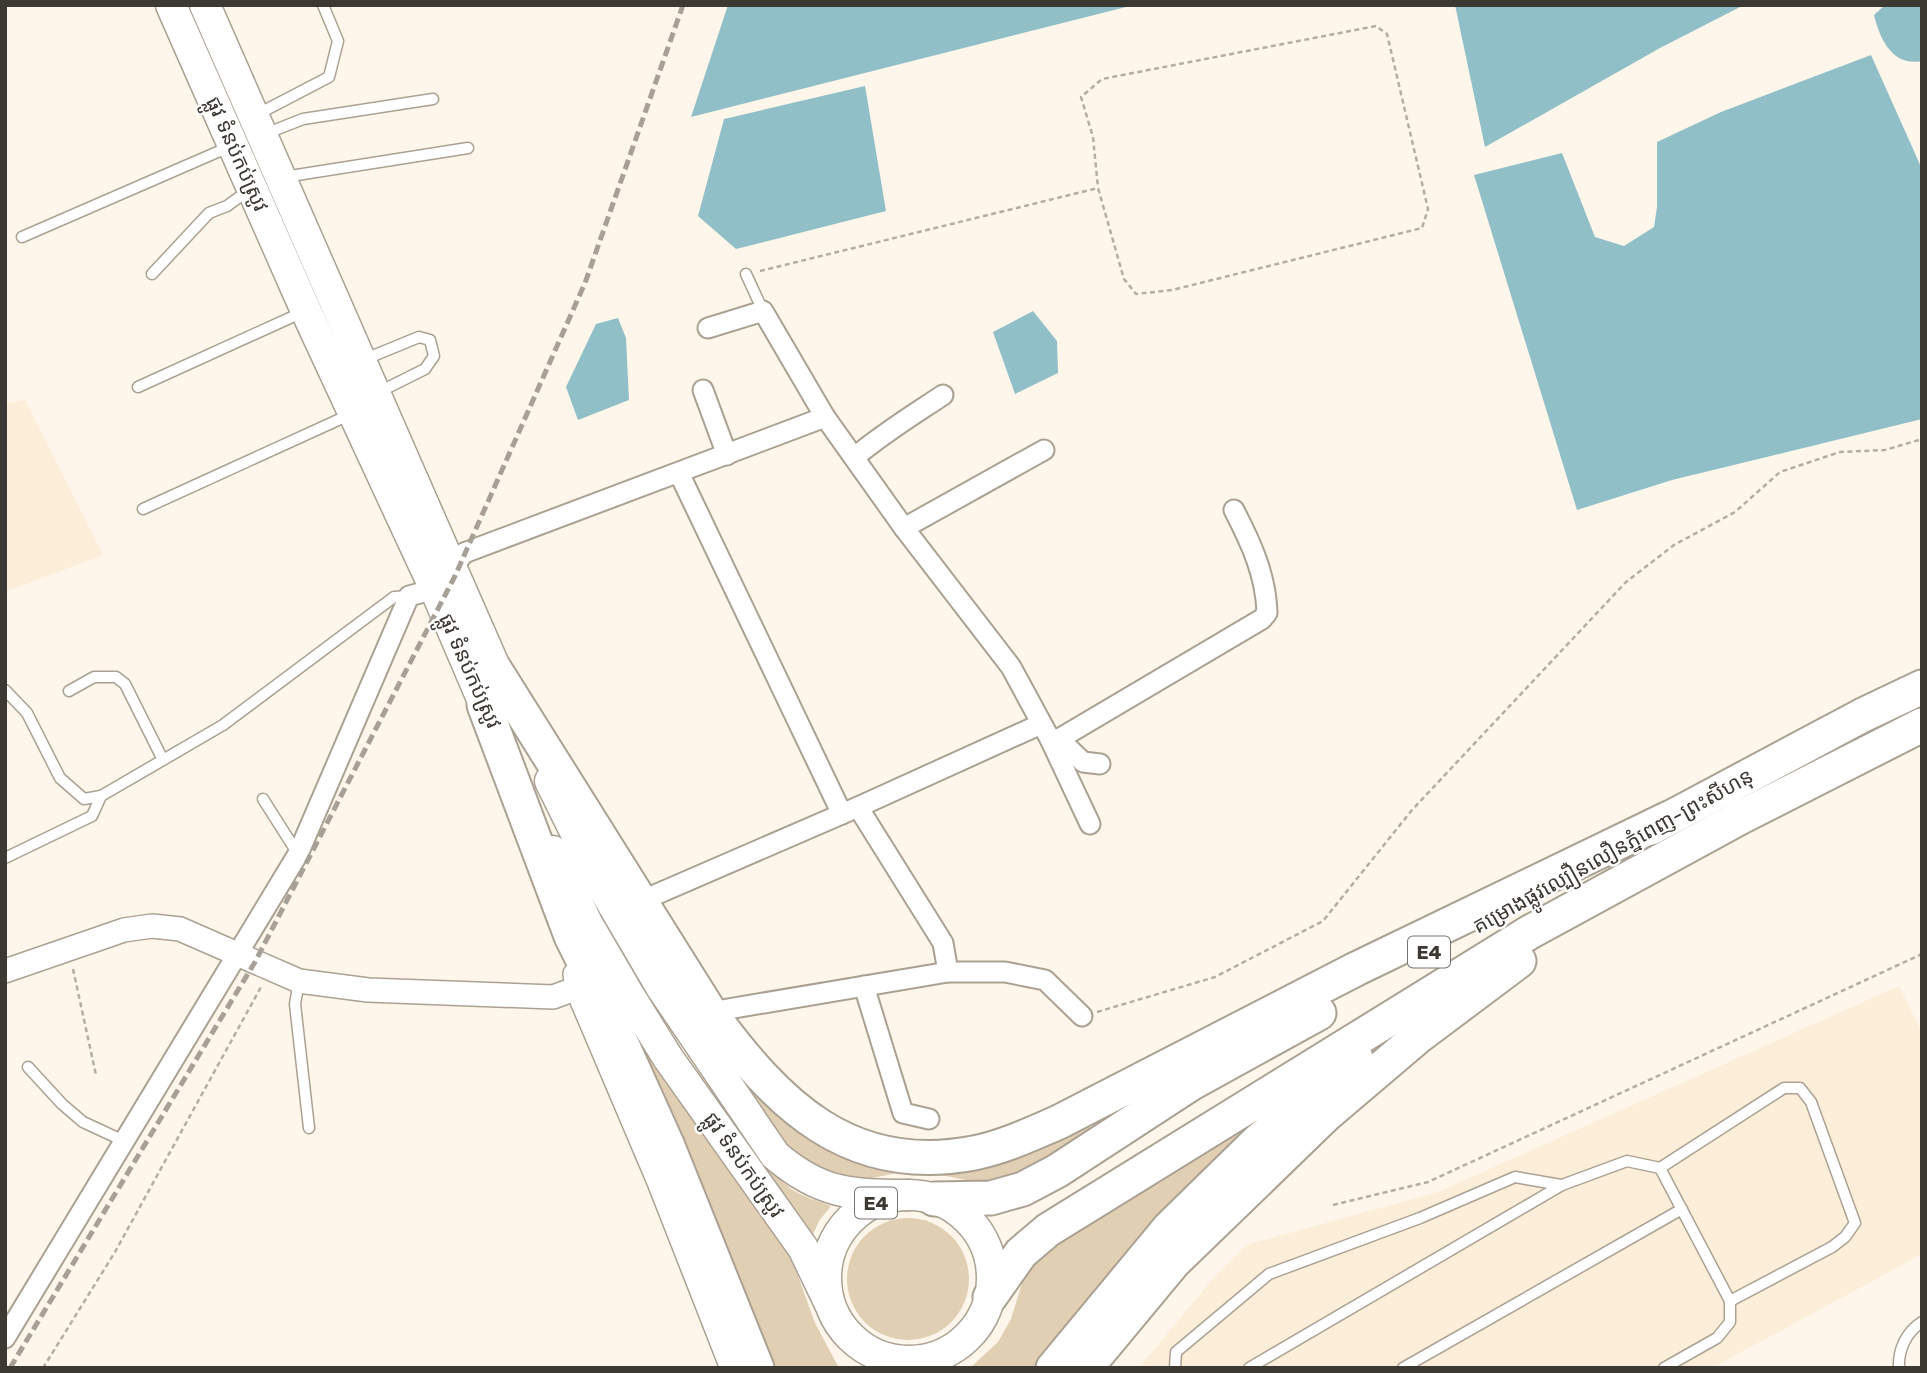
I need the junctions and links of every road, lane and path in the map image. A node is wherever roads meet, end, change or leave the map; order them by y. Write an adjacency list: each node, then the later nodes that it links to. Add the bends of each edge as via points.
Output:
1 (171, 5): 6 (main road, ផ្លូវ ទំនប់កប់ស្រូវ)
2 (205, 5): 5 (main road, ផ្លូវ ទំនប់កប់ស្រូវ)
3 (323, 5): 5 (lane, via 338,41 329,77)
4 (433, 99): 5 (lane)
5 (258, 126): 8 (main road, ផ្លូវ ទំនប់កប់ស្រូវ)
6 (233, 145): 9 (main road, ផ្លូវ ទំនប់កប់ស្រូវ); 11 (lane)
7 (467, 148): 8 (lane)
8 (280, 178): 17 (main road, ផ្លូវ ទំនប់កប់ស្រូវ)
9 (251, 188): 12 (lane, via 209,213); 14 (main road, ផ្លូវ ទំនប់កប់ស្រូវ)
10 (1098, 188): 10 (path, via 1124,279 1136,294 1172,290 1422,228 1428,209 1387,34 1376,26 1102,79 1081,97 1093,137); 13 (path)
11 (22, 237)
12 (152, 274)
13 (746, 274): 15 (lane)
14 (306, 311): 18 (lane); 21 (main road, ផ្លូវ ទំនប់កប់ស្រូវ)
15 (763, 311): 16 (street); 22 (street)
16 (708, 328)
17 (360, 361): 21 (main road, ផ្លូវ ទំនប់កប់ស្រូវ); 21 (lane, via 419,337 430,340 434,356 425,369)
18 (138, 387)
19 (704, 390): 25 (street)
20 (943, 396): 26 (street)
21 (364, 404): 28 (lane); 31 (main road, ផ្លូវ ទំនប់កប់ស្រូវ)
22 (825, 417): 25 (street); 26 (street)
23 (1922, 439): 61 (path, via 1885,450 1840,452 1780,471 1735,512 1674,545 1626,582 1412,810 1323,921 1214,977)
24 (1044, 450): 30 (street)
25 (727, 455): 27 (street)
26 (855, 457): 30 (street)
27 (678, 473): 31 (street, via 464,553); 43 (street)
28 (143, 509)
29 (1234, 510): 38 (street, via 1263,578 1267,613)
30 (904, 528): 38 (street, via 1011,667)
31 (432, 584): 32 (main road, ផ្លូវ ទំនប់កប់ស្រូវ); 36 (main road, ផ្លូវ ទំនប់កប់ស្រូវ); 39 (lane, via 394,597 223,725); 47 (street)
32 (494, 668): 49 (highway); 69 (main road, ផ្លូវ ទំនប់កប់ស្រូវ, via 622,921 660,986 775,1155 797,1174 828,1188 861,1195)
33 (1922, 687): 45 (highway, គម្រោងផ្លូវល្បឿនលឿនភ្នំពេញ-ព្រះសីហនុ / E4)
34 (5, 690): 41 (lane, via 27,713 60,778 84,799)
35 (69, 691): 39 (lane, via 94,677 116,677 125,684)
36 (484, 705): 58 (highway); 74 (main road, ផ្លូវ ទំនប់កប់ស្រូវ, via 608,959 668,1058 803,1248)
37 (1922, 725): 44 (highway, គម្រោងផ្លូវល្បឿនលឿនភ្នំពេញ-ព្រះសីហនុ / E4)
38 (1050, 734): 40 (street, via 1083,762); 43 (street); 46 (street)
39 (163, 760): 41 (lane)
40 (1100, 764)
41 (101, 796): 48 (lane, via 92,816)
42 (263, 799): 47 (lane)
43 (850, 810): 49 (street); 56 (street, via 943,943)
44 (1741, 817): 50 (highway, គម្រោងផ្លូវល្បឿនលឿនភ្នំពេញ-ព្រះសីហនុ / E4); 85 (highway, via 1540,946 1419,1036 1326,1115 1174,1262)
45 (1669, 818): 60 (highway, via 1356,969 1059,1122 975,1153 944,1157 882,1153 826,1130 775,1092); 69 (highway, គម្រោងផ្លូវល្បឿនលឿនភ្នំពេញ-ព្រះសីហនុ / E4, via 1192,1083 1023,1189 991,1198)
46 (1090, 824)
47 (298, 854): 52 (street)
48 (5, 858)
49 (640, 901): 60 (highway)
50 (1530, 932): 72 (highway, គម្រោងផ្លូវល្បឿនលឿនភ្នំពេញ-ព្រះសីហនុ / E4, via 1048,1230 1021,1253); 84 (highway, via 1367,1049 1259,1140 1169,1228)
51 (69, 949): 52 (street, via 124,930 152,926 180,929); 55 (street); 63 (path)
52 (237, 954): 54 (street); 66 (street)
53 (1922, 954): 70 (path, via 1428,1182)
54 (271, 969): 57 (street); 79 (path, via 115,1252)
55 (5, 971)
56 (948, 972): 59 (street); 61 (street, via 1005,972 1045,980)
57 (299, 981): 58 (street, via 368,990 553,997); 65 (lane, via 295,1004)
58 (586, 986): 80 (street); 81 (highway, via 667,1144)
59 (864, 986): 60 (street); 64 (street, via 903,1113)
60 (710, 1012)
61 (1082, 1016)
62 (28, 1068): 66 (lane, via 83,1122)
63 (96, 1075)
64 (929, 1119)
65 (309, 1128)
66 (124, 1141): 76 (street)
67 (1660, 1168): 68 (lane, via 1627,1161); 71 (lane); 73 (lane, via 1784,1088 1800,1088 1811,1102 1855,1223 1832,1247)
68 (1562, 1185): 86 (lane, via 1515,1177 1269,1274 1176,1352); 87 (lane)
69 (921, 1197): 72 (main road, E4, via 956,1210 975,1227 992,1272); 74 (main road, E4, via 883,1199 860,1211 841,1229 825,1277)
70 (1332, 1205)
71 (1682, 1209): 73 (lane); 88 (lane)
72 (990, 1297): 77 (main road, E4)
73 (1730, 1301): 78 (lane, via 1730,1322 1717,1338)
74 (835, 1314): 77 (main road, E4, via 860,1346 886,1358 914,1361 942,1354); 82 (main road, ផ្លូវ ទំនប់កប់ស្រូវ)
75 (1922, 1322): 90 (lane, via 1904,1340)
76 (5, 1338)
77 (966, 1338): 83 (main road)
78 (1678, 1364): 89 (lane)
79 (43, 1368)
80 (732, 1368)
81 (757, 1368)
82 (853, 1368)
83 (943, 1368)
84 (1053, 1368)
85 (1086, 1368)
86 (1175, 1368)
87 (1249, 1368)
88 (1403, 1368)
89 (1664, 1368)
90 (1899, 1368)

